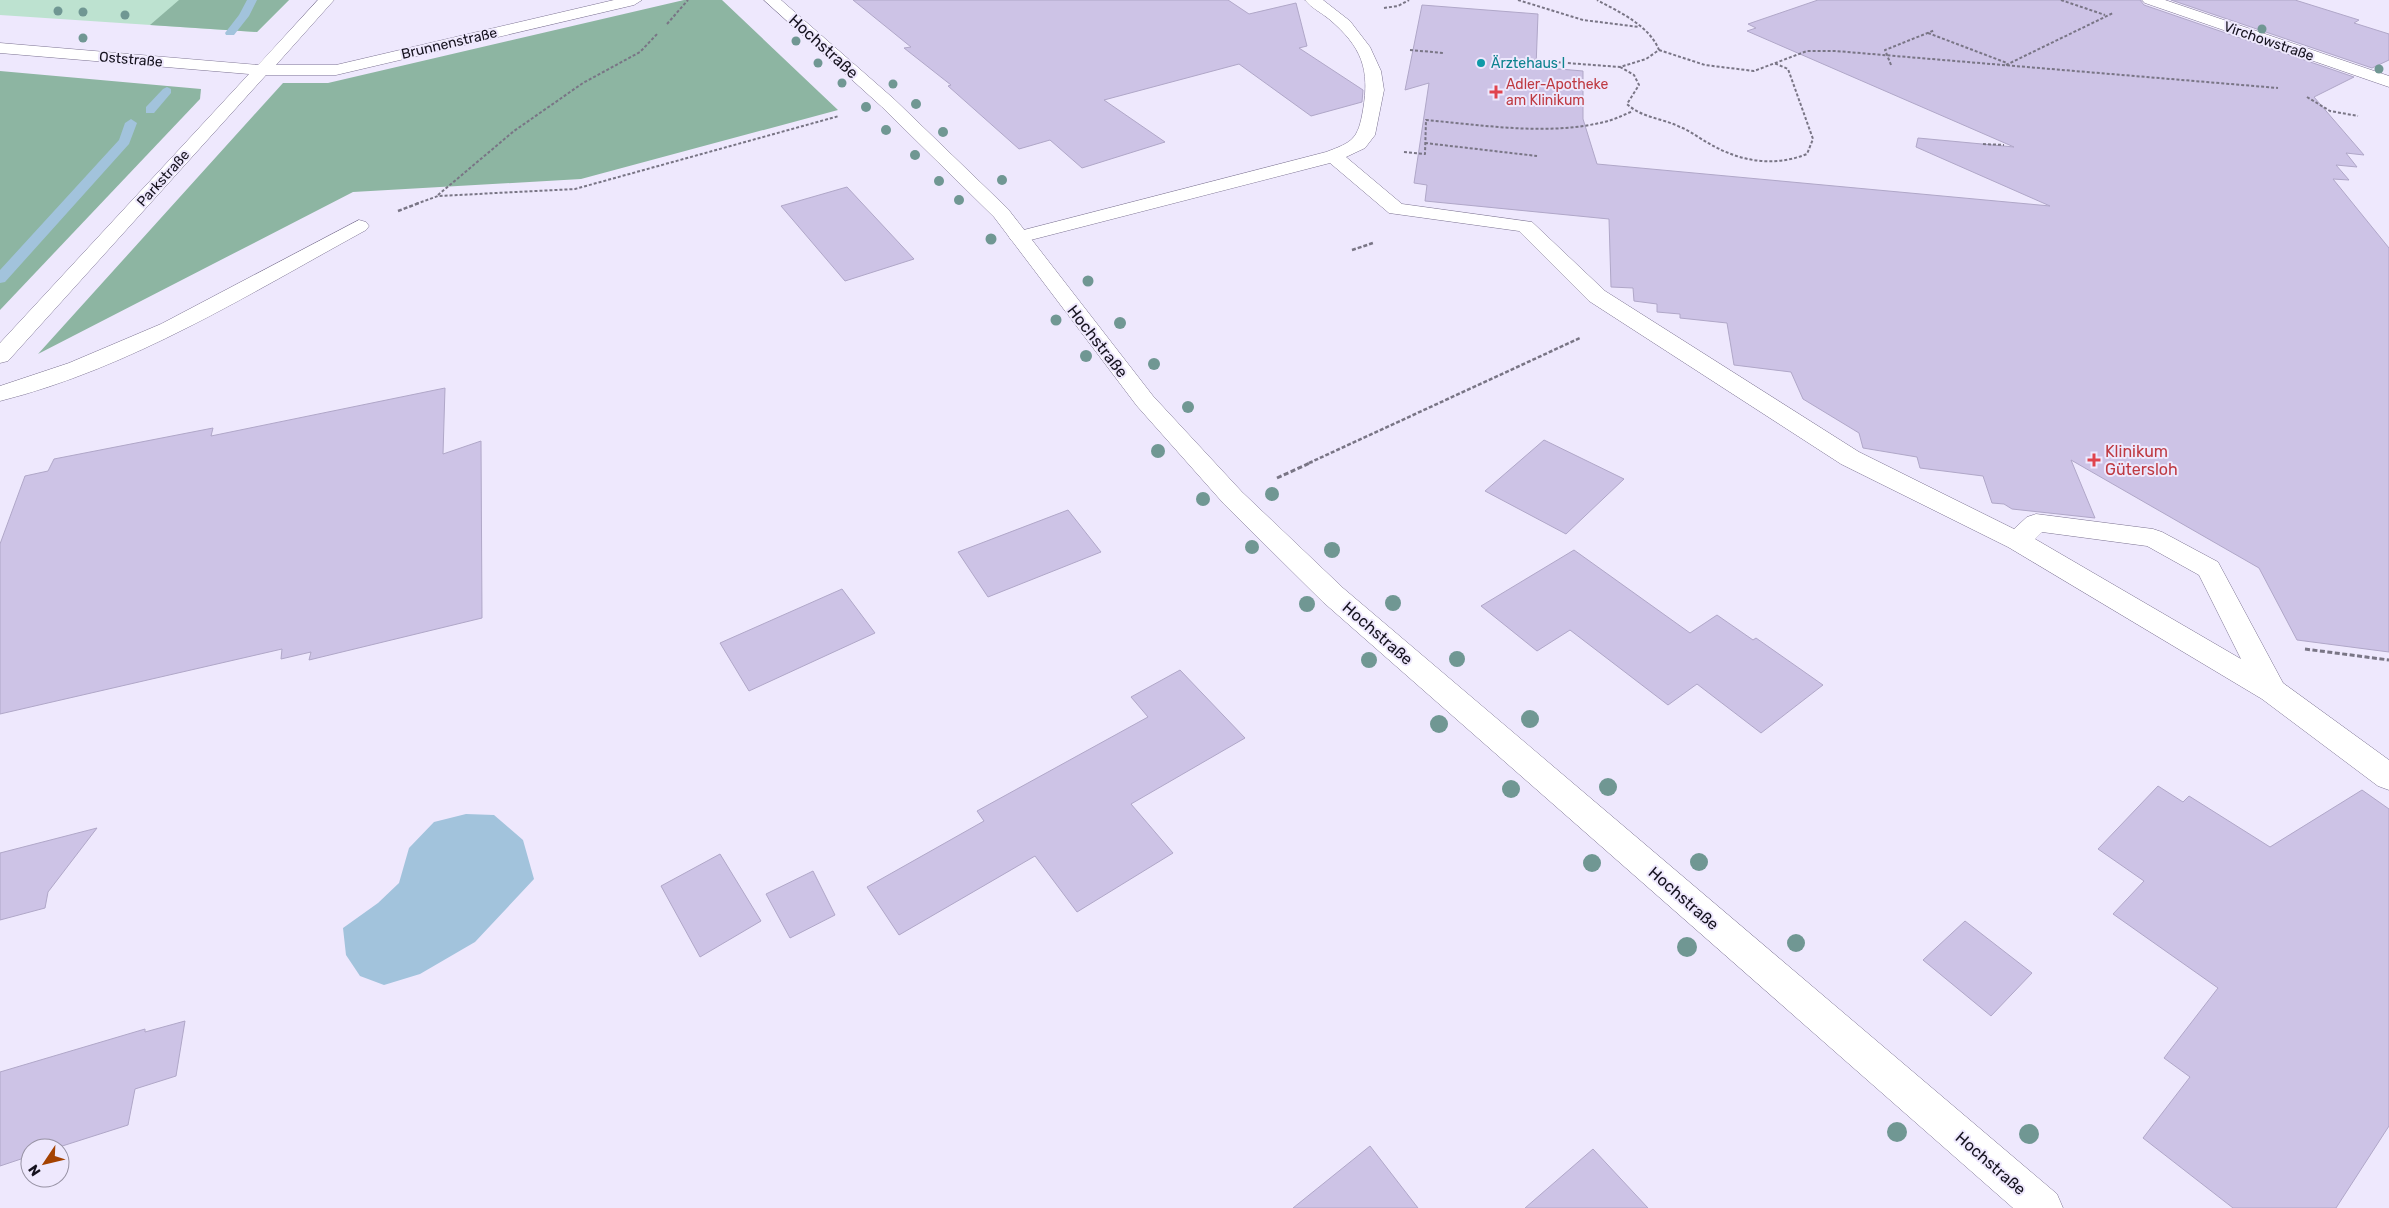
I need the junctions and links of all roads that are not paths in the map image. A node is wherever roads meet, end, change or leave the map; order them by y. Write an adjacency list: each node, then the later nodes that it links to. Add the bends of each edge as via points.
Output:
1 (326, 0): 7 (street, Parkstraße)
2 (634, 0): 7 (street, Brunnenstraße, via 336,70)
3 (772, 0): 11 (street, Hochstraße, via 888,103 1001,213)
4 (1313, 0): 9 (street, via 1356,36 1366,54 1375,84 1367,136 1356,148)
5 (2150, 0): 8 (street, Virchowstraße)
6 (0, 48): 7 (street, Oststraße)
7 (262, 70): 12 (street, Parkstraße)
8 (2389, 82)
9 (1333, 156): 11 (street); 14 (street, via 1396,209 1525,226 1597,296 1850,458)
10 (359, 226): 13 (street, via 169,329 77,368)
11 (1019, 237): 17 (street, Hochstraße, via 1145,401 1233,498 1333,595)
12 (0, 356)
13 (0, 394)
14 (2017, 541): 15 (street); 15 (street, via 2036,523 2153,538 2209,568)
15 (2272, 691): 16 (street)
16 (2389, 777)
17 (2043, 1208)

